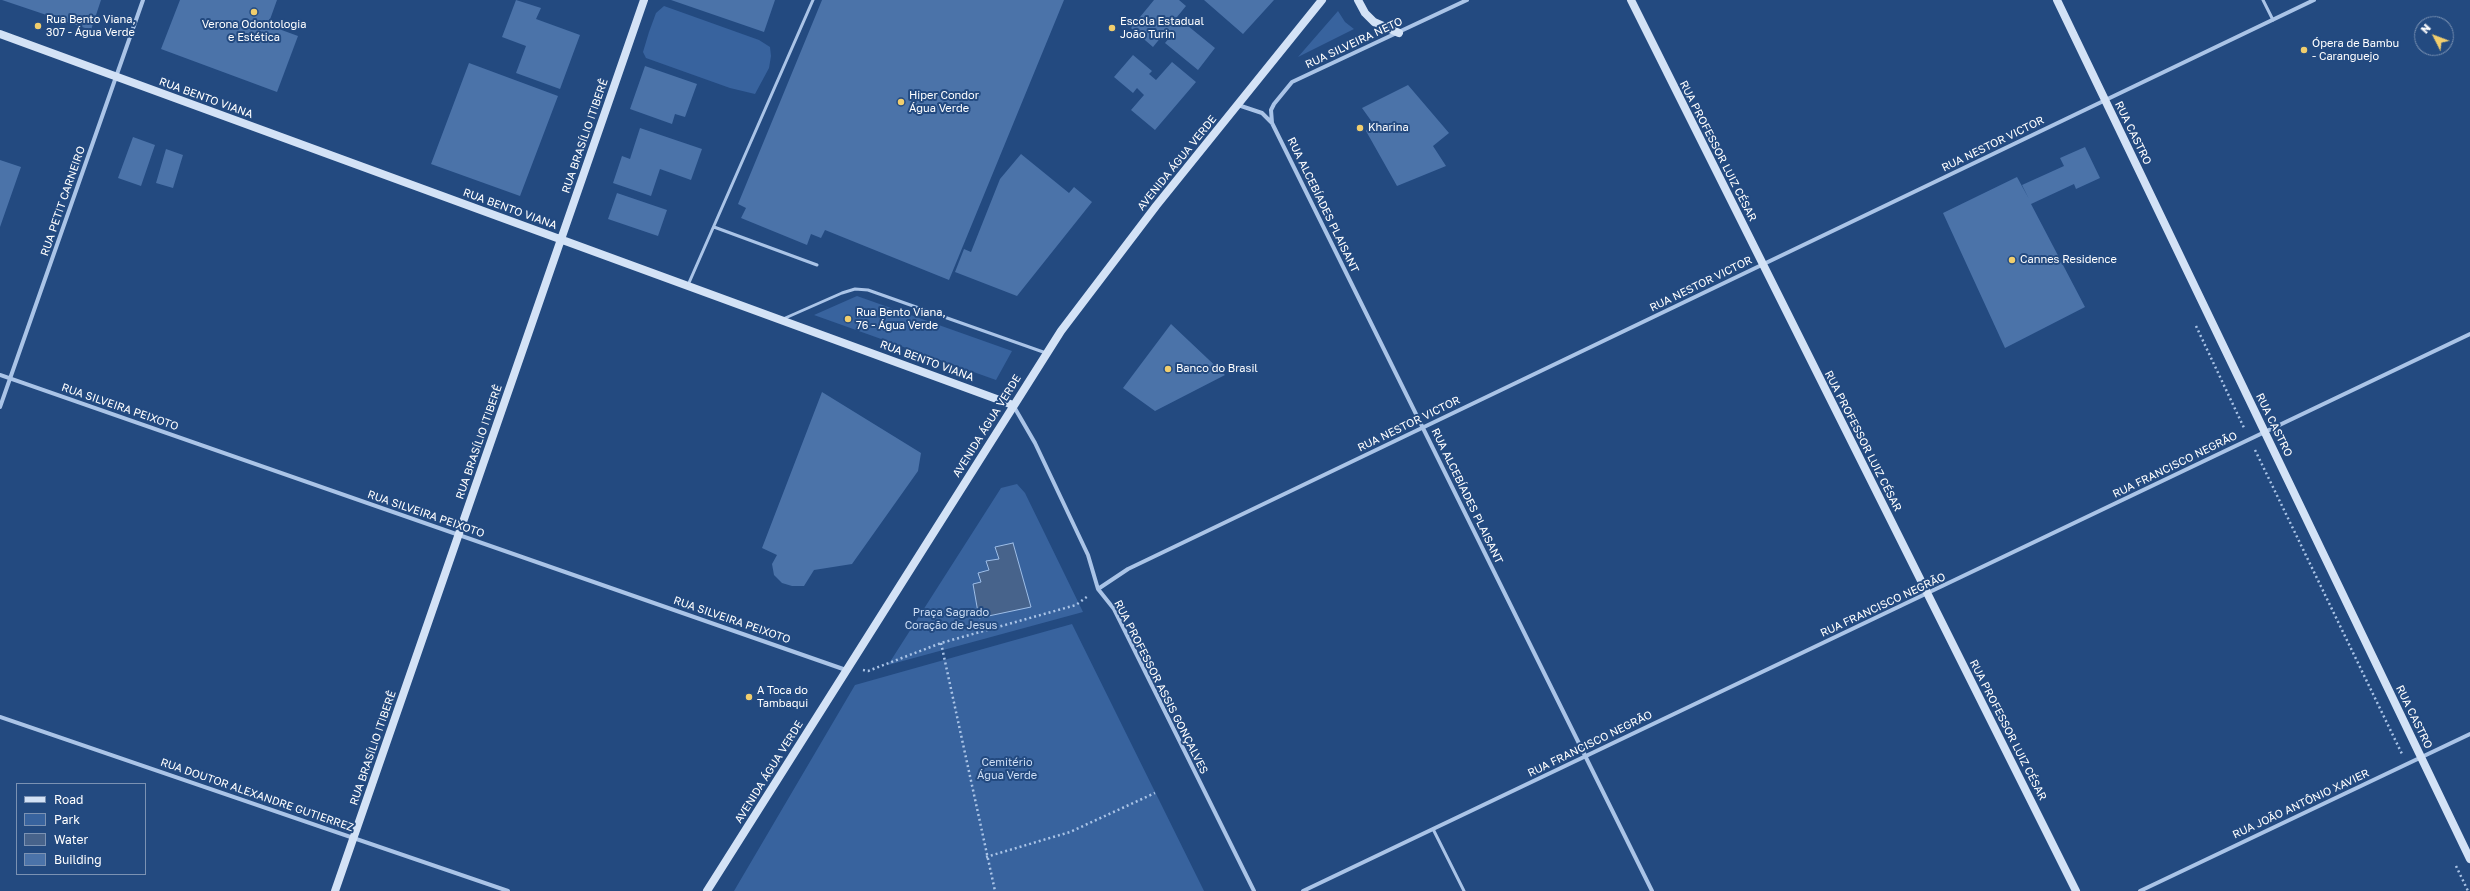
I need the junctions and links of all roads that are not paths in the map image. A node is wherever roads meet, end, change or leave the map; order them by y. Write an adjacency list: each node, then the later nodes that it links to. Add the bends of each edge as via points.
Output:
1 (143, 0): 14 (street, RUA PETIT CARNEIRO)
2 (644, 0): 19 (main road, RUA BRASÍLIO ITIBERÊ)
3 (813, 0): 18 (lane)
4 (1322, 0): 16 (main road, AVENIDA ÁGUA VERDE)
5 (1358, 0): 12 (main road, via 1374,22)
6 (1467, 0): 12 (street, RUA SILVEIRA NETO)
7 (1631, 0): 21 (main road, RUA PROFESSOR LUIZ CÉSAR)
8 (2058, 0): 15 (main road, RUA CASTRO)
9 (2263, 0): 11 (lane)
10 (2314, 0): 11 (street, RUA NESTOR VICTOR)
11 (2273, 20): 15 (street, RUA NESTOR VICTOR)
12 (1399, 33): 17 (street, RUA SILVEIRA NETO, via 1292,82 1271,110)
13 (0, 34): 14 (main road, RUA BENTO VIANA)
14 (116, 76): 19 (main road, RUA BENTO VIANA); 27 (street, RUA PETIT CARNEIRO)
15 (2105, 100): 21 (street, RUA NESTOR VICTOR); 31 (main road, RUA CASTRO)
16 (1238, 105): 17 (street, RUA ALCEBÍADES PLAISANT, via 1262,113); 25 (main road, AVENIDA ÁGUA VERDE, via 1105,271)
17 (1272, 123): 30 (street, RUA ALCEBÍADES PLAISANT)
18 (714, 227): 20 (lane); 22 (lane)
19 (561, 239): 22 (main road, RUA BENTO VIANA); 32 (main road, RUA BRASÍLIO ITIBERÊ)
20 (817, 264)
21 (1763, 264): 30 (street, RUA NESTOR VICTOR); 34 (main road, RUA PROFESSOR LUIZ CÉSAR)
22 (688, 285): 23 (main road, RUA BENTO VIANA)
23 (782, 320): 25 (lane, via 842,293 855,289 868,290); 28 (main road, RUA BENTO VIANA)
24 (2470, 334): 31 (street, RUA FRANCISCO NEGRÃO)
25 (1046, 354): 28 (main road, AVENIDA ÁGUA VERDE)
26 (0, 375): 27 (street, RUA SILVEIRA PEIXOTO)
27 (10, 378): 29 (street, RUA PETIT CARNEIRO); 32 (street, RUA SILVEIRA PEIXOTO)
28 (1013, 404): 33 (street, RUA PROFESSOR ASSIS GONÇALVES, via 1088,555); 35 (main road, AVENIDA ÁGUA VERDE)
29 (0, 407)
30 (1423, 428): 33 (street, RUA NESTOR VICTOR, via 1128,569); 38 (street, RUA ALCEBÍADES PLAISANT)
31 (2265, 432): 34 (street, RUA FRANCISCO NEGRÃO); 39 (main road, RUA CASTRO)
32 (459, 534): 35 (street, RUA SILVEIRA PEIXOTO); 41 (main road, RUA BRASÍLIO ITIBERÊ)
33 (1098, 589): 46 (street, RUA PROFESSOR ASSIS GONÇALVES, via 1114,609)
34 (1927, 594): 38 (street, RUA FRANCISCO NEGRÃO); 50 (main road, RUA PROFESSOR LUIZ CÉSAR)
35 (846, 670): 45 (main road, AVENIDA ÁGUA VERDE)
36 (0, 717): 41 (street, RUA DOUTOR ALEXANDRE GUTIERREZ)
37 (2470, 734): 39 (street, RUA JOÃO ANTÔNIO XAVIER)
38 (1586, 756): 40 (street, RUA FRANCISCO NEGRÃO); 49 (street, RUA ALCEBÍADES PLAISANT)
39 (2421, 758): 42 (main road, RUA CASTRO); 51 (street, RUA JOÃO ANTÔNIO XAVIER)
40 (1433, 829): 47 (street, RUA FRANCISCO NEGRÃO); 48 (lane)
41 (353, 838): 43 (main road, RUA BRASÍLIO ITIBERÊ); 44 (street, RUA DOUTOR ALEXANDRE GUTIERREZ)
42 (2470, 859)
43 (335, 891)
44 (508, 891)
45 (707, 891)
46 (1254, 891)
47 (1303, 891)
48 (1464, 891)
49 (1652, 891)
50 (2076, 891)
51 (2140, 891)

